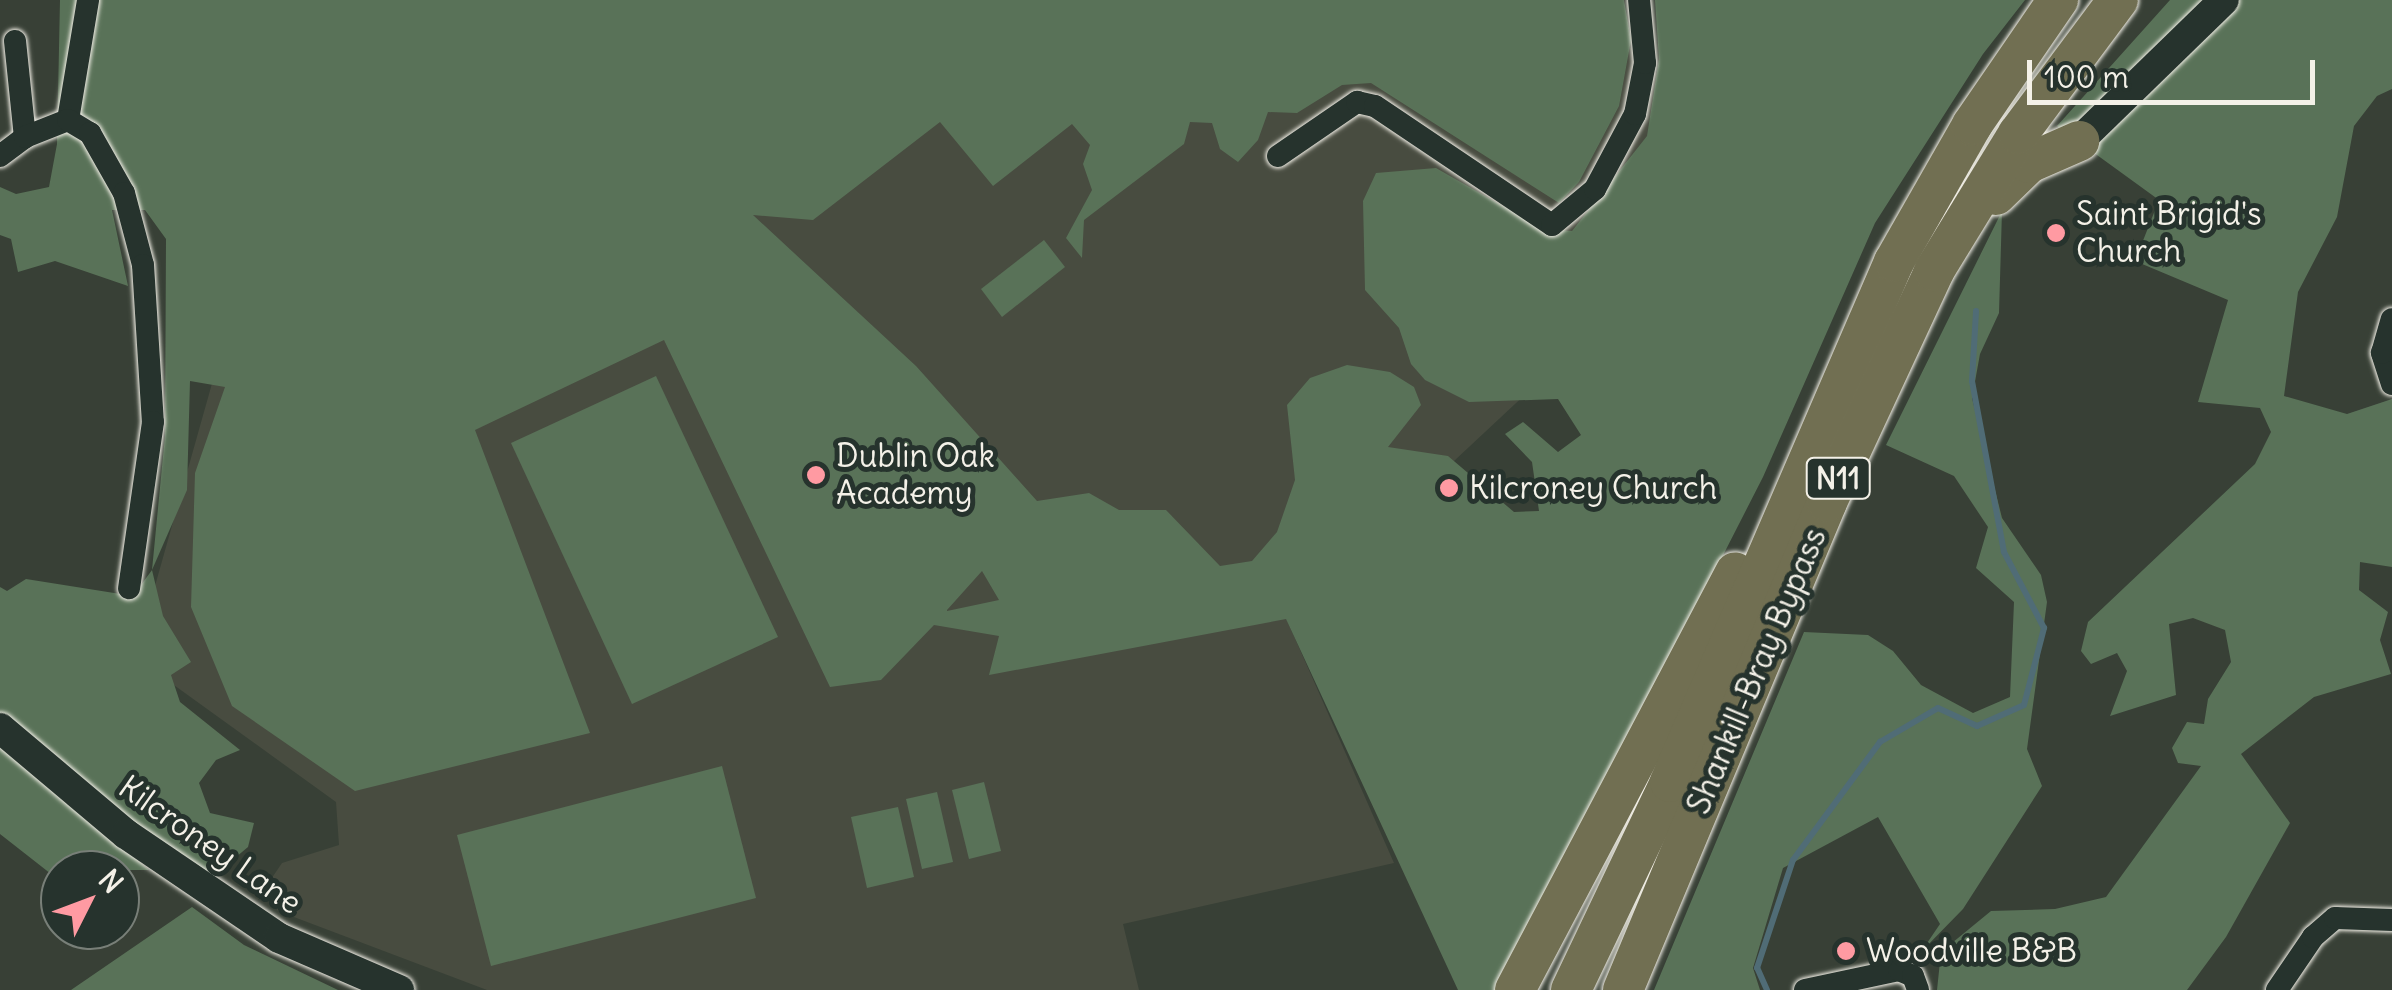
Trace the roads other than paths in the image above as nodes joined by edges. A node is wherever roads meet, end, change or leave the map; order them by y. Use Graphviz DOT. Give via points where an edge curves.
graph roads {
  1 [pos="88,0"];
  2 [pos="1639,0"];
  3 [pos="2118,0"];
  4 [pos="2135,0"];
  5 [pos="2224,0"];
  6 [pos="2055,2"];
  7 [pos="15,41"];
  8 [pos="68,120"];
  9 [pos="25,137"];
  10 [pos="2079,141"];
  11 [pos="0,156"];
  12 [pos="1278,156"];
  13 [pos="1894,262"];
  14 [pos="2392,319"];
  15 [pos="2392,384"];
  16 [pos="129,588"];
  17 [pos="0,728"];
  18 [pos="2392,920"];
  19 [pos="1630,973"];
  20 [pos="398,990"];
  21 [pos="1515,990"];
  22 [pos="1571,990"];
  23 [pos="1805,990"];
  24 [pos="1918,990"];
  25 [pos="2277,990"];
  1 -- 8 [label="street"];
  2 -- 12 [label="street" via="1646,63 1634,114 1595,190 1552,225 1375,106 1357,102"];
  3 -- 19 [label="highway, Shankill-Bray Bypass / N11" via="2018,134 1934,271 1827,502"];
  4 -- 10 [label="highway" via="2049,120 2058,139"];
  5 -- 10 [label="street"];
  6 -- 13 [label="highway, Shankill-Bray Bypass / N11" via="1972,124"];
  7 -- 9 [label="street"];
  8 -- 9 [label="street"];
  8 -- 16 [label="street" via="90,132 124,193 142,265 153,422"];
  9 -- 11 [label="street"];
  10 -- 19 [label="highway, N11" via="2011,176 1918,330 1673,905"];
  13 -- 21 [label="highway, N11"];
  13 -- 22 [label="highway, Shankill-Bray Bypass / N11" via="1670,782"];
  14 -- 15 [label="street" via="2382,354"];
  17 -- 20 [label="street, Kilcroney Lane" via="126,834 279,938"];
  18 -- 25 [label="street" via="2335,918 2313,937"];
  23 -- 24 [label="street" via="1899,970 1913,976"];
}
